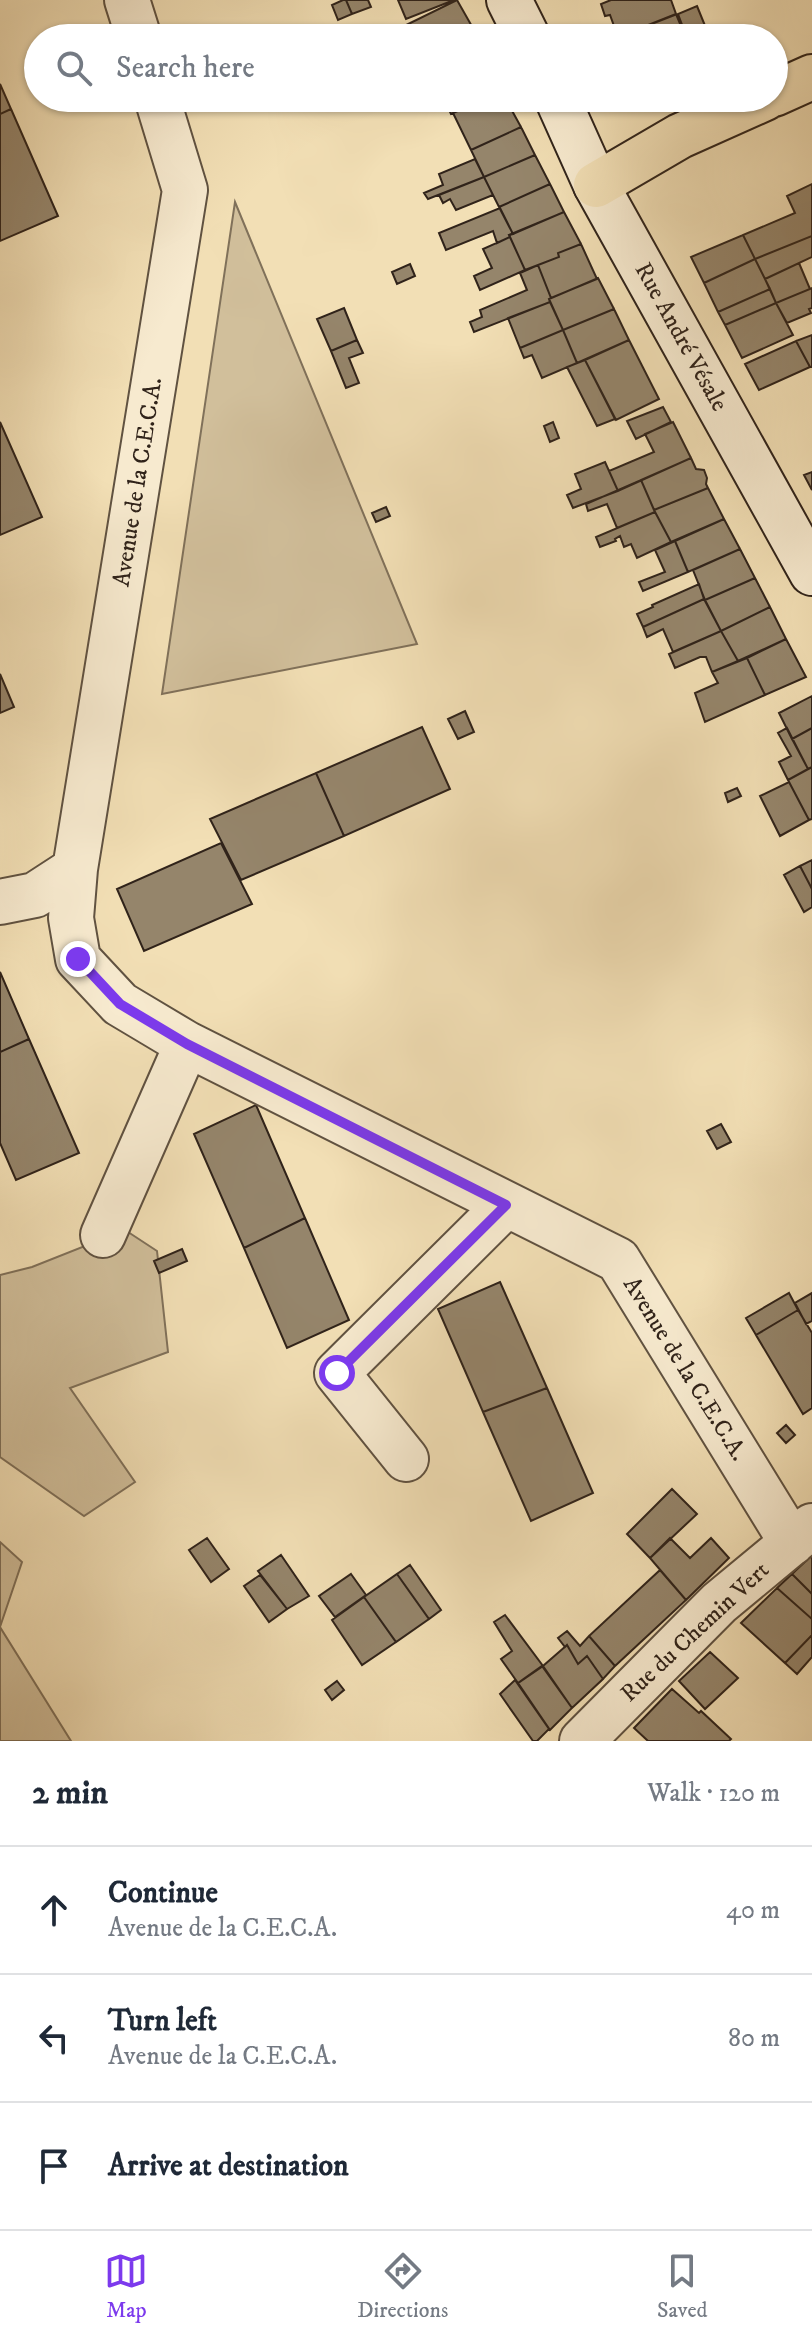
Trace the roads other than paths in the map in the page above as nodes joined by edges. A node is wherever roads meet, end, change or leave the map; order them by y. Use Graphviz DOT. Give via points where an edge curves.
graph roads {
  1 [pos="127,0"];
  2 [pos="509,0"];
  3 [pos="135,24"];
  4 [pos="521,24"];
  5 [pos="812,77"];
  6 [pos="788,88"];
  7 [pos="161,112"];
  8 [pos="563,112"];
  9 [pos="734,112"];
  10 [pos="596,185"];
  11 [pos="812,573"];
  12 [pos="75,869"];
  13 [pos="0,902"];
  14 [pos="187,1044"];
  15 [pos="506,1205"];
  16 [pos="103,1235"];
  17 [pos="406,1459"];
  18 [pos="802,1535"];
  19 [pos="582,1741"];
  1 -- 3 [label="street"];
  2 -- 4 [label="street"];
  5 -- 6 [label="highway"];
  7 -- 12 [label="street, Avenue de la C.E.C.A." via="185,190"];
  8 -- 10 [label="street, Rue André Vésale"];
  9 -- 10 [label="highway"];
  10 -- 11 [label="street, Rue André Vésale"];
  12 -- 13 [label="street" via="35,895"];
  12 -- 14 [label="street, Avenue de la C.E.C.A." via="71,918 78,959 120,1004"];
  14 -- 15 [label="street, Avenue de la C.E.C.A."];
  14 -- 16 [label="street"];
  15 -- 17 [label="street" via="337,1373"];
  15 -- 18 [label="street, Avenue de la C.E.C.A." via="618,1260"];
  18 -- 19 [label="street, Rue du Chemin Vert" via="719,1603"];
}
